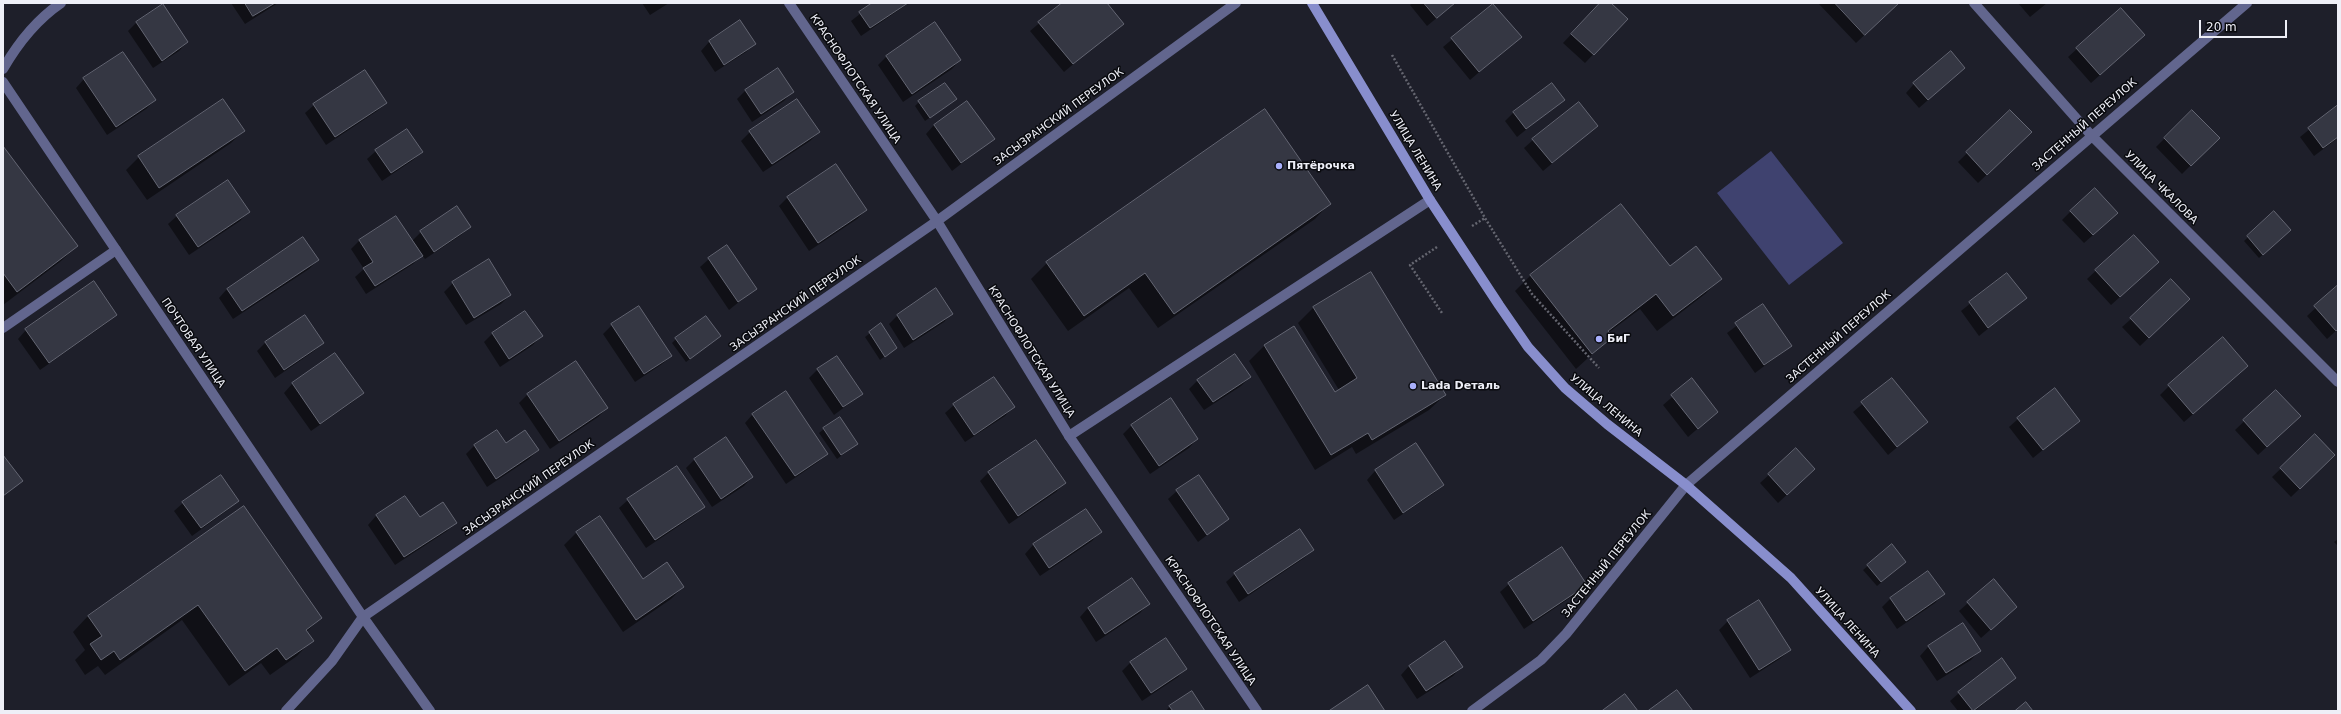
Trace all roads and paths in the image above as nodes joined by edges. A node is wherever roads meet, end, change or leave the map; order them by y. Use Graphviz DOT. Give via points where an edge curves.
graph roads {
  1 [pos="61,3"];
  2 [pos="789,3"];
  3 [pos="1236,3"];
  4 [pos="1312,3"];
  5 [pos="1974,3"];
  6 [pos="2247,3"];
  7 [pos="1392,55"];
  8 [pos="3,69"];
  9 [pos="3,82"];
  10 [pos="2091,135"];
  11 [pos="1430,200"];
  12 [pos="1485,218"];
  13 [pos="937,221"];
  14 [pos="1453,236"];
  15 [pos="116,250"];
  16 [pos="1442,313"];
  17 [pos="3,328"];
  18 [pos="1599,368"];
  19 [pos="2338,382"];
  20 [pos="1069,436"];
  21 [pos="1686,485"];
  22 [pos="363,617"];
  23 [pos="286,711"];
  24 [pos="430,711"];
  25 [pos="1257,711"];
  26 [pos="1472,711"];
  27 [pos="1911,711"];
  1 -- 8 [label="street" via="45,14 17,45"];
  2 -- 13 [label="street, КРАСНОФЛОТСКАЯ УЛИЦА"];
  3 -- 13 [label="street, ЗАСЫЗРАНСКИЙ ПЕРЕУЛОК"];
  4 -- 11 [label="main road, УЛИЦА ЛЕНИНА"];
  5 -- 10 [label="street, УЛИЦА ЧКАЛОВА"];
  6 -- 10 [label="street, ЗАСТЕННЫЙ ПЕРЕУЛОК"];
  7 -- 12 [label="path"];
  9 -- 15 [label="street, ПОЧТОВАЯ УЛИЦА"];
  10 -- 19 [label="street, УЛИЦА ЧКАЛОВА"];
  10 -- 21 [label="street, ЗАСТЕННЫЙ ПЕРЕУЛОК"];
  11 -- 14 [label="main road, УЛИЦА ЛЕНИНА"];
  11 -- 20 [label="street"];
  12 -- 14 [label="path"];
  12 -- 18 [label="path" via="1532,294"];
  13 -- 20 [label="street, КРАСНОФЛОТСКАЯ УЛИЦА"];
  13 -- 22 [label="street, ЗАСЫЗРАНСКИЙ ПЕРЕУЛОК"];
  14 -- 16 [label="path" via="1410,265"];
  14 -- 21 [label="main road, УЛИЦА ЛЕНИНА" via="1528,347 1565,388"];
  15 -- 17 [label="street"];
  15 -- 22 [label="street, ПОЧТОВАЯ УЛИЦА"];
  20 -- 25 [label="street, КРАСНОФЛОТСКАЯ УЛИЦА"];
  21 -- 26 [label="street, ЗАСТЕННЫЙ ПЕРЕУЛОК" via="1566,634 1541,660"];
  21 -- 27 [label="main road, УЛИЦА ЛЕНИНА" via="1791,578"];
  22 -- 23 [label="street" via="332,661"];
  22 -- 24 [label="street, ПОЧТОВАЯ УЛИЦА"];
}
